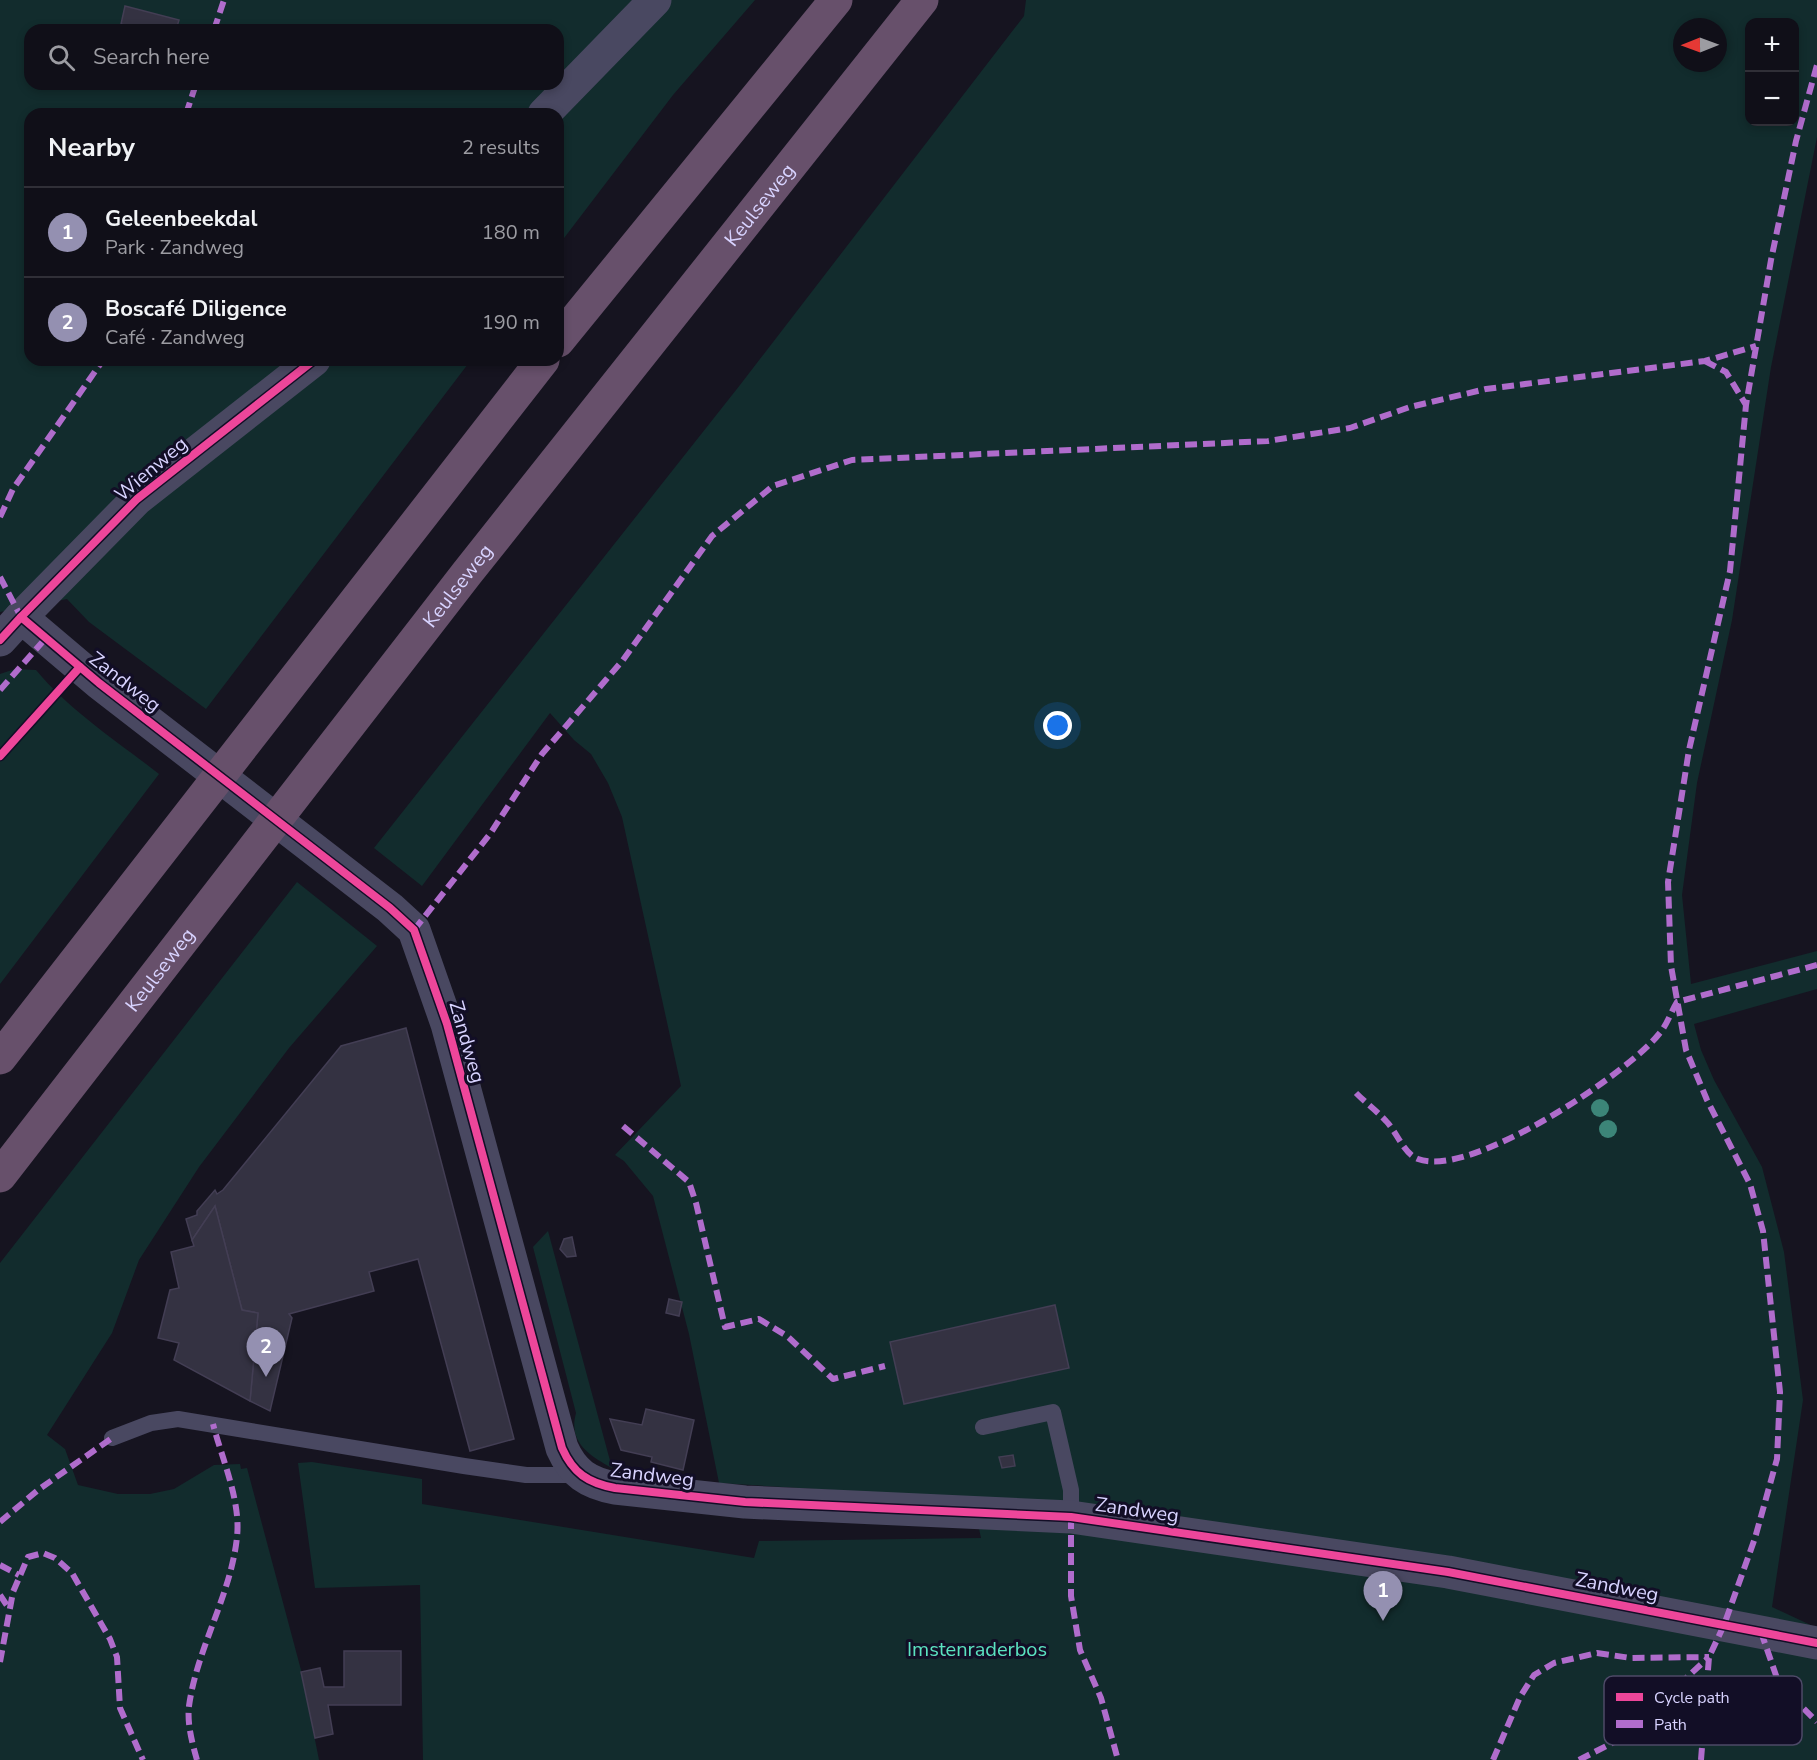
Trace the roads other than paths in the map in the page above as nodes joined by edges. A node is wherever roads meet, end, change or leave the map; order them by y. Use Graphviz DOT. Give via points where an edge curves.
graph roads {
  1 [pos="655,0"];
  2 [pos="922,0"];
  3 [pos="832,4"];
  4 [pos="550,108"];
  5 [pos="564,334"];
  6 [pos="306,366"];
  7 [pos="538,366"];
  8 [pos="10,628"];
  9 [pos="0,1058"];
  10 [pos="0,1176"];
  11 [pos="983,1427"];
  12 [pos="112,1438"];
  13 [pos="579,1475"];
  14 [pos="1071,1517"];
  15 [pos="1817,1643"];
  1 -- 4 [label="street"];
  2 -- 10 [label="highway, Keulseweg" via="467,573"];
  3 -- 5 [label="highway"];
  6 -- 8 [label="street, Wienweg" via="137,499"];
  7 -- 9 [label="highway"];
  8 -- 13 [label="street, Zandweg" via="99,683 414,930 443,1014 562,1448"];
  11 -- 14 [label="lane" via="1053,1412 1071,1490"];
  12 -- 13 [label="lane" via="152,1423 178,1419 526,1475"];
  13 -- 14 [label="street, Zandweg" via="615,1488 702,1498"];
  14 -- 15 [label="street, Zandweg" via="1448,1572"];
}
